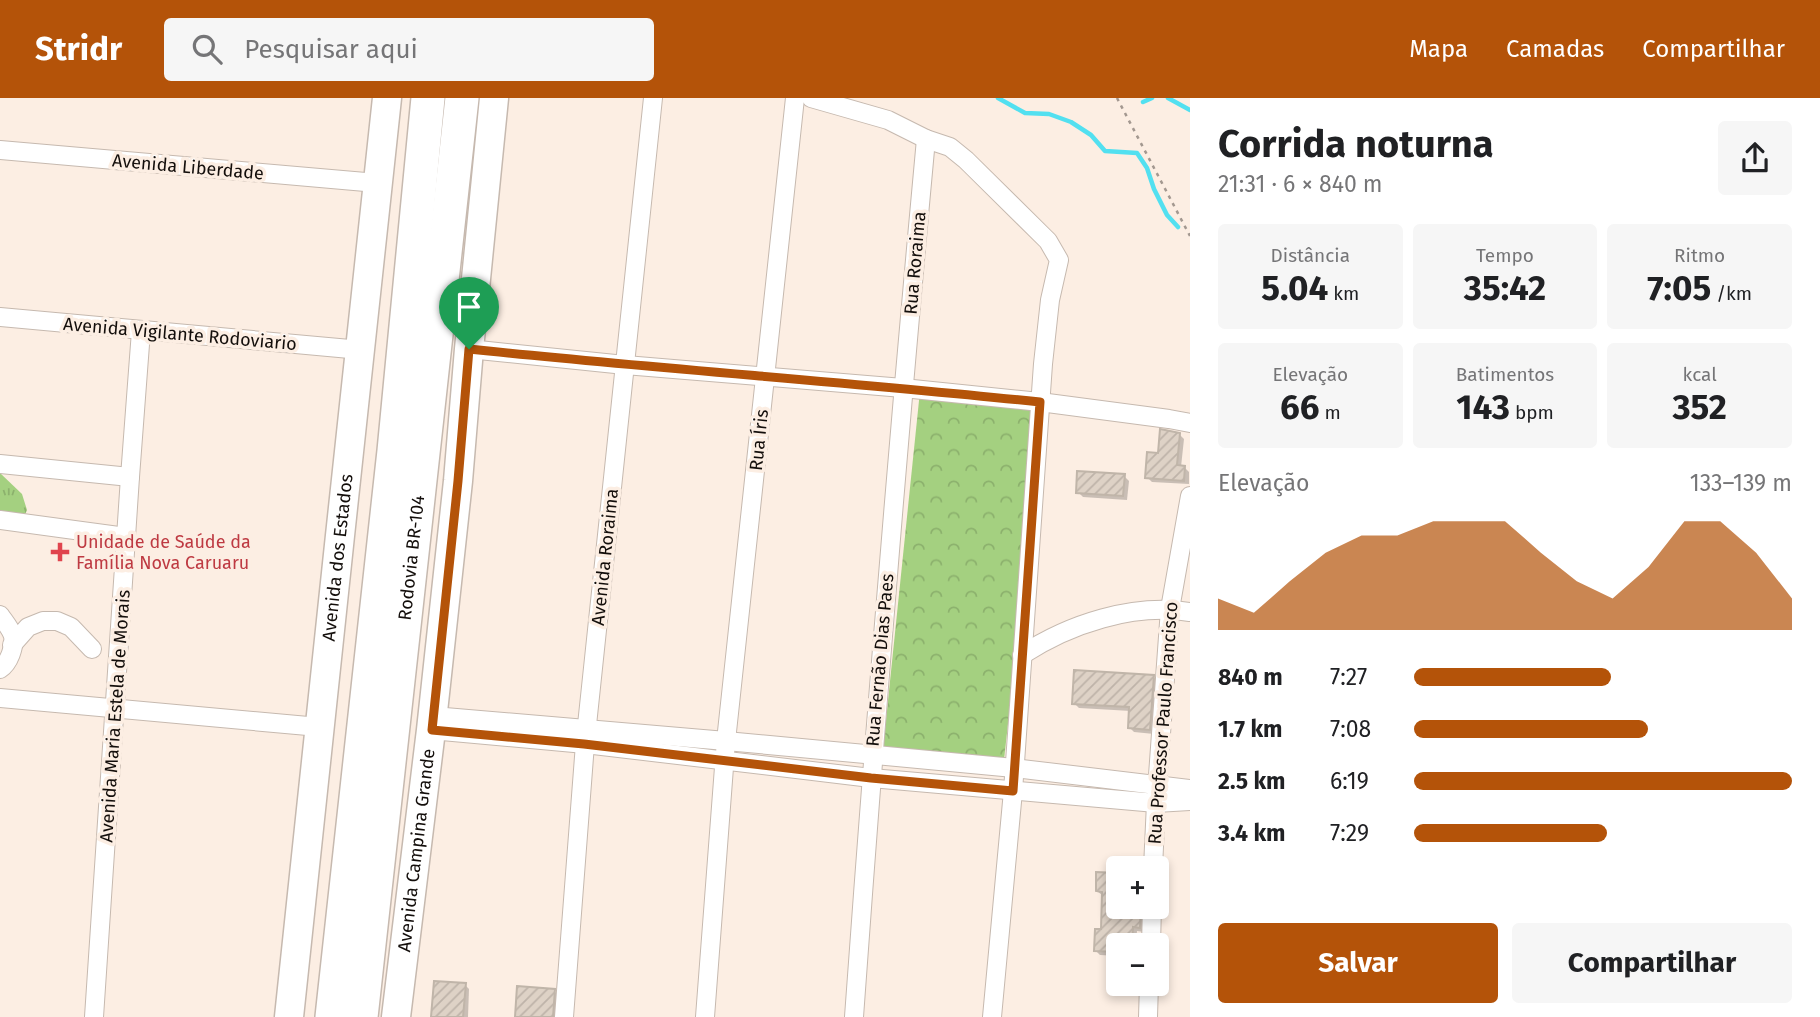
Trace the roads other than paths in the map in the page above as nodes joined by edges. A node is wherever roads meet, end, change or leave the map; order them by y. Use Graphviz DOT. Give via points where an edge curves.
graph roads {
  1 [pos="387,98"];
  2 [pos="428,98"];
  3 [pos="462,98"];
  4 [pos="494,98"];
  5 [pos="653,98"];
  6 [pos="795,98"];
  7 [pos="811,98"];
  8 [pos="926,139"];
  9 [pos="0,150"];
  10 [pos="377,183"];
  11 [pos="0,317"];
  12 [pos="141,331"];
  13 [pos="469,349"];
  14 [pos="360,350"];
  15 [pos="625,365"];
  16 [pos="766,376"];
  17 [pos="903,388"];
  18 [pos="1040,402"];
  19 [pos="1190,424"];
  20 [pos="0,464"];
  21 [pos="130,477"];
  22 [pos="1190,496"];
  23 [pos="0,520"];
  24 [pos="126,537"];
  25 [pos="1170,609"];
  26 [pos="1190,612"];
  27 [pos="0,615"];
  28 [pos="12,645"];
  29 [pos="92,649"];
  30 [pos="1022,655"];
  31 [pos="0,669"];
  32 [pos="0,698"];
  33 [pos="116,709"];
  34 [pos="432,723"];
  35 [pos="318,727"];
  36 [pos="586,736"];
  37 [pos="726,741"];
  38 [pos="873,756"];
  39 [pos="724,761"];
  40 [pos="1014,768"];
  41 [pos="871,778"];
  42 [pos="1190,789"];
  43 [pos="1013,791"];
  44 [pos="1156,794"];
  45 [pos="1190,801"];
  46 [pos="1153,856"];
  47 [pos="1149,996"];
  48 [pos="94,1017"];
  49 [pos="289,1017"];
  50 [pos="332,1017"];
  51 [pos="361,1017"];
  52 [pos="396,1017"];
  53 [pos="564,1017"];
  54 [pos="705,1017"];
  55 [pos="854,1017"];
  56 [pos="992,1017"];
  57 [pos="1148,1017"];
  1 -- 10 [label="main road, Avenida dos Estados"];
  2 -- 50 [label="highway, Rodovia BR-104"];
  3 -- 51 [label="highway, Rodovia BR-104"];
  4 -- 13 [label="main road, Avenida Campina Grande"];
  5 -- 15 [label="street, Avenida Roraima"];
  6 -- 16 [label="street, Rua Íris"];
  7 -- 8 [label="street" via="888,120"];
  8 -- 17 [label="street, Rua Roraima"];
  8 -- 18 [label="street" via="950,147 966,160 1048,241 1059,260 1050,300"];
  9 -- 10 [label="street, Avenida Liberdade"];
  10 -- 14 [label="main road, Avenida dos Estados"];
  11 -- 12 [label="street, Avenida Vigilante Rodoviario"];
  12 -- 14 [label="street, Avenida Vigilante Rodoviario"];
  12 -- 21 [label="street, Avenida Maria Estela de Morais"];
  13 -- 15 [label="street"];
  13 -- 34 [label="main road, Avenida Campina Grande"];
  14 -- 35 [label="main road, Avenida dos Estados"];
  15 -- 16 [label="street"];
  15 -- 36 [label="street, Avenida Roraima"];
  16 -- 17 [label="street"];
  16 -- 37 [label="street, Rua Íris"];
  17 -- 18 [label="street"];
  17 -- 38 [label="street, Rua Fernão Dias Paes"];
  18 -- 19 [label="street"];
  18 -- 30 [label="street"];
  20 -- 21 [label="street"];
  21 -- 24 [label="street, Avenida Maria Estela de Morais"];
  22 -- 25 [label="street, Rua Professor Paulo Francisco"];
  23 -- 24 [label="street"];
  24 -- 33 [label="street, Avenida Maria Estela de Morais"];
  25 -- 26 [label="street"];
  25 -- 30 [label="street" via="1075,626"];
  25 -- 44 [label="street, Rua Professor Paulo Francisco"];
  27 -- 28 [label="street" via="13,635"];
  28 -- 29 [label="street" via="28,627 57,621 71,627"];
  28 -- 31 [label="street"];
  30 -- 40 [label="street"];
  32 -- 33 [label="street"];
  33 -- 35 [label="street"];
  33 -- 48 [label="street, Avenida Maria Estela de Morais"];
  34 -- 36 [label="street"];
  34 -- 52 [label="main road, Avenida Campina Grande"];
  35 -- 49 [label="main road, Avenida dos Estados"];
  36 -- 37 [label="street"];
  36 -- 39 [label="street"];
  36 -- 53 [label="street, Avenida Roraima"];
  37 -- 38 [label="street"];
  37 -- 39 [label="street, Rua Íris"];
  38 -- 40 [label="street"];
  38 -- 41 [label="street, Rua Fernão Dias Paes"];
  39 -- 41 [label="street"];
  39 -- 54 [label="street, Rua Íris"];
  40 -- 43 [label="street"];
  40 -- 44 [label="street"];
  41 -- 43 [label="street"];
  41 -- 55 [label="street, Rua Fernão Dias Paes"];
  42 -- 44 [label="street"];
  43 -- 44 [label="street"];
  43 -- 56 [label="street"];
  44 -- 45 [label="street"];
  44 -- 46 [label="street, Rua Professor Paulo Francisco"];
  47 -- 57 [label="street"];
}
